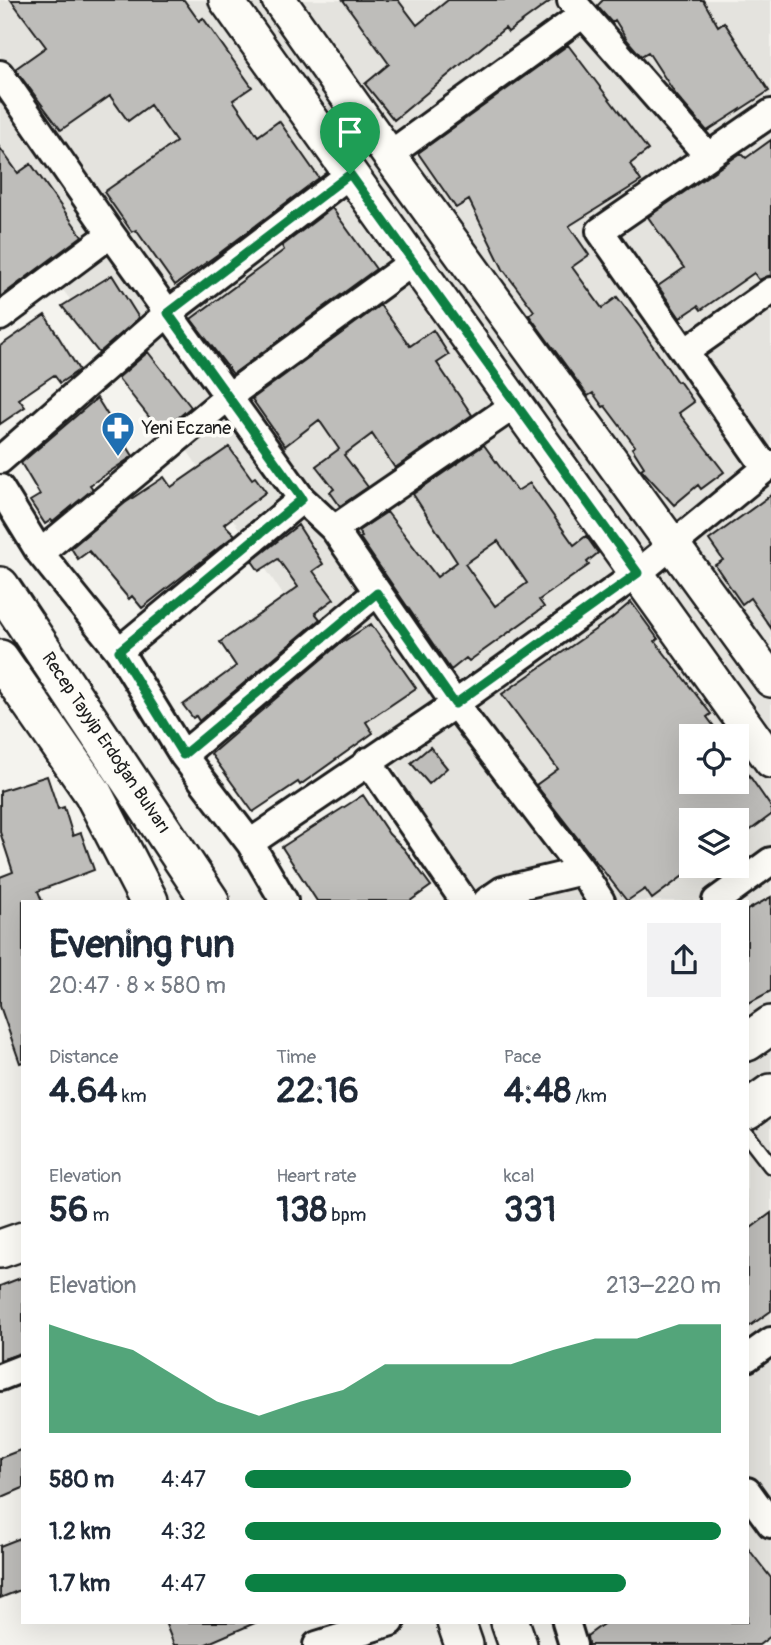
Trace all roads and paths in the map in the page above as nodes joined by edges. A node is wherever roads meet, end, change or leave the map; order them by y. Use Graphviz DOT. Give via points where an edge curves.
graph roads {
  1 [pos="226,0"];
  2 [pos="279,0"];
  3 [pos="577,7"];
  4 [pos="0,74"];
  5 [pos="771,113"];
  6 [pos="389,155"];
  7 [pos="708,156"];
  8 [pos="350,174"];
  9 [pos="111,234"];
  10 [pos="414,261"];
  11 [pos="771,291"];
  12 [pos="168,313"];
  13 [pos="0,317"];
  14 [pos="685,352"];
  15 [pos="229,396"];
  16 [pos="516,404"];
  17 [pos="0,460"];
  18 [pos="769,466"];
  19 [pos="0,488"];
  20 [pos="302,499"];
  21 [pos="334,529"];
  22 [pos="674,544"];
  23 [pos="40,553"];
  24 [pos="638,573"];
  25 [pos="0,586"];
  26 [pos="377,593"];
  27 [pos="119,651"];
  28 [pos="0,659"];
  29 [pos="771,680"];
  30 [pos="455,704"];
  31 [pos="183,755"];
  32 [pos="368,761"];
  33 [pos="771,761"];
  34 [pos="250,843"];
  35 [pos="771,861"];
  36 [pos="582,871"];
  37 [pos="148,900"];
  38 [pos="209,900"];
  39 [pos="283,900"];
  40 [pos="463,900"];
  41 [pos="488,900"];
  42 [pos="600,900"];
  43 [pos="717,900"];
  44 [pos="771,1025"];
  45 [pos="749,1041"];
  46 [pos="771,1093"];
  47 [pos="749,1109"];
  48 [pos="749,1138"];
  49 [pos="771,1166"];
  50 [pos="21,1242"];
  51 [pos="0,1249"];
  52 [pos="21,1369"];
  53 [pos="0,1377"];
  54 [pos="749,1494"];
  55 [pos="771,1524"];
  56 [pos="385,1624"];
  57 [pos="457,1624"];
  58 [pos="511,1624"];
  59 [pos="567,1624"];
  60 [pos="317,1645"];
  61 [pos="464,1645"];
  62 [pos="518,1645"];
  63 [pos="573,1645"];
  1 -- 8 [label="street"];
  2 -- 6 [label="street"];
  3 -- 6 [label="street"];
  3 -- 7 [label="street"];
  4 -- 9 [label="street"];
  5 -- 7 [label="street"];
  6 -- 22 [label="street"];
  7 -- 14 [label="street" via="600,231"];
  8 -- 10 [label="street"];
  8 -- 12 [label="street"];
  9 -- 12 [label="street"];
  9 -- 13 [label="street"];
  10 -- 15 [label="street"];
  10 -- 16 [label="street"];
  11 -- 14 [label="street"];
  12 -- 15 [label="street"];
  12 -- 17 [label="street"];
  14 -- 18 [label="street"];
  15 -- 20 [label="street"];
  15 -- 23 [label="street"];
  16 -- 21 [label="street"];
  16 -- 24 [label="street"];
  18 -- 22 [label="street"];
  19 -- 23 [label="street"];
  20 -- 21 [label="street"];
  20 -- 27 [label="street"];
  21 -- 26 [label="street"];
  22 -- 24 [label="street"];
  22 -- 29 [label="street"];
  23 -- 27 [label="street"];
  24 -- 30 [label="street"];
  24 -- 33 [label="street"];
  25 -- 38 [label="main road, Recep Tayyip Erdoğan Bulvarı"];
  26 -- 30 [label="street"];
  26 -- 31 [label="street"];
  27 -- 31 [label="street"];
  28 -- 37 [label="main road" via="93,793"];
  30 -- 32 [label="street"];
  30 -- 36 [label="street"];
  31 -- 34 [label="street"];
  32 -- 34 [label="street"];
  32 -- 40 [label="street"];
  34 -- 39 [label="street"];
  35 -- 43 [label="street"];
  36 -- 41 [label="street" via="503,890"];
  36 -- 42 [label="street"];
  44 -- 45 [label="main road"];
  46 -- 47 [label="main road"];
  48 -- 49 [label="lane"];
  50 -- 51 [label="main road"];
  52 -- 53 [label="street"];
  54 -- 55 [label="street"];
  56 -- 60 [label="street"];
  57 -- 61 [label="main road"];
  58 -- 62 [label="main road"];
  59 -- 63 [label="street"];
}
